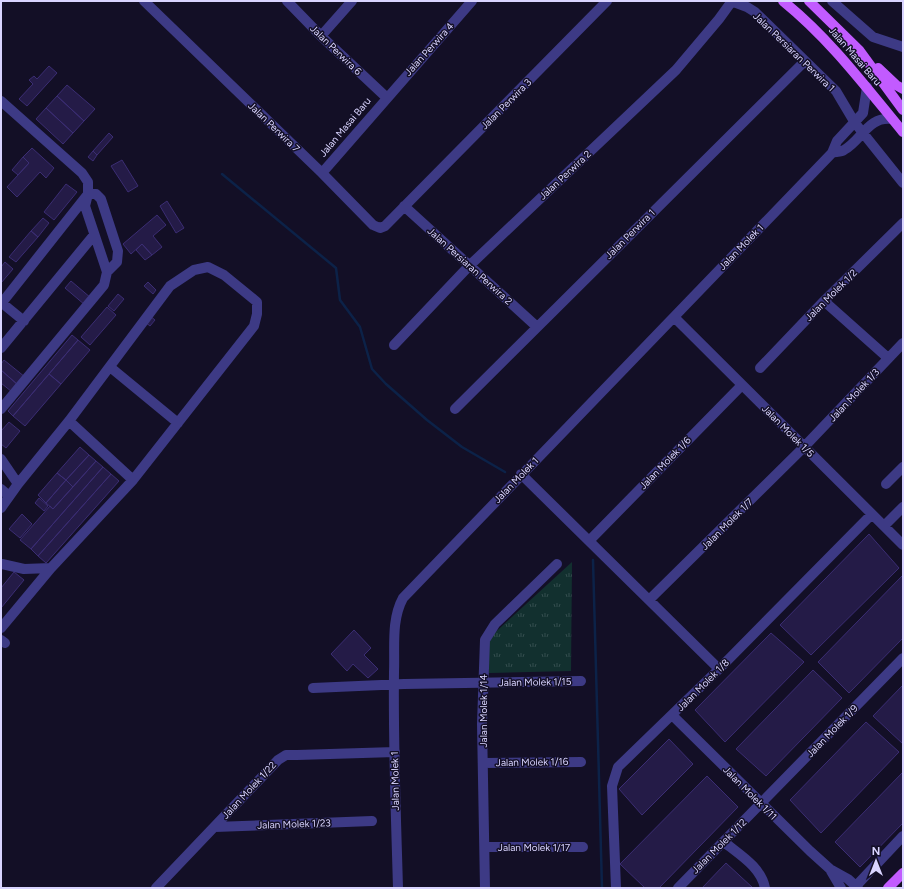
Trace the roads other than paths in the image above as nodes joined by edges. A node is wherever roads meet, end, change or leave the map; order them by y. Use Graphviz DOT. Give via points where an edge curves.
graph roads {
  1 [pos="144,1"];
  2 [pos="287,1"];
  3 [pos="352,1"];
  4 [pos="472,1"];
  5 [pos="607,1"];
  6 [pos="731,1"];
  7 [pos="783,1"];
  8 [pos="809,1"];
  9 [pos="832,1"];
  10 [pos="321,36"];
  11 [pos="903,47"];
  12 [pos="859,50"];
  13 [pos="805,61"];
  14 [pos="867,87"];
  15 [pos="903,89"];
  16 [pos="386,97"];
  17 [pos="1,101"];
  18 [pos="903,110"];
  19 [pos="903,115"];
  20 [pos="892,119"];
  21 [pos="855,124"];
  22 [pos="903,132"];
  23 [pos="862,133"];
  24 [pos="832,153"];
  25 [pos="322,172"];
  26 [pos="903,183"];
  27 [pos="88,194"];
  28 [pos="404,206"];
  29 [pos="903,223"];
  30 [pos="94,236"];
  31 [pos="469,266"];
  32 [pos="107,272"];
  33 [pos="824,301"];
  34 [pos="2,303"];
  35 [pos="674,317"];
  36 [pos="24,321"];
  37 [pos="536,326"];
  38 [pos="903,343"];
  39 [pos="394,345"];
  40 [pos="1,348"];
  41 [pos="888,358"];
  42 [pos="110,367"];
  43 [pos="760,368"];
  44 [pos="742,385"];
  45 [pos="455,408"];
  46 [pos="1,409"];
  47 [pos="70,421"];
  48 [pos="178,423"];
  49 [pos="804,447"];
  50 [pos="1,459"];
  51 [pos="903,467"];
  52 [pos="521,474"];
  53 [pos="133,480"];
  54 [pos="18,484"];
  55 [pos="886,484"];
  56 [pos="1,489"];
  57 [pos="9,496"];
  58 [pos="903,507"];
  59 [pos="1,508"];
  60 [pos="872,514"];
  61 [pos="884,526"];
  62 [pos="589,541"];
  63 [pos="903,545"];
  64 [pos="1,563"];
  65 [pos="556,564"];
  66 [pos="51,568"];
  67 [pos="649,600"];
  68 [pos="1,628"];
  69 [pos="903,658"];
  70 [pos="719,669"];
  71 [pos="581,681"];
  72 [pos="483,683"];
  73 [pos="394,685"];
  74 [pos="313,688"];
  75 [pos="672,715"];
  76 [pos="395,752"];
  77 [pos="581,762"];
  78 [pos="483,763"];
  79 [pos="761,804"];
  80 [pos="372,821"];
  81 [pos="215,827"];
  82 [pos="903,836"];
  83 [pos="724,842"];
  84 [pos="485,847"];
  85 [pos="583,847"];
  86 [pos="830,869"];
  87 [pos="903,872"];
  88 [pos="857,887"];
  89 [pos="156,888"];
  90 [pos="398,888"];
  91 [pos="485,888"];
  92 [pos="616,888"];
  93 [pos="678,888"];
  94 [pos="765,888"];
  95 [pos="841,888"];
  96 [pos="888,888"];
  1 -- 25 [label="street, Jalan Perwira 7"];
  2 -- 10 [label="street, Jalan Perwira 6"];
  3 -- 10 [label="street"];
  4 -- 16 [label="street, Jalan Perwira 4"];
  5 -- 28 [label="street, Jalan Perwira 3"];
  6 -- 13 [label="street, Jalan Persiaran Perwira 1" via="755,12"];
  6 -- 31 [label="street, Jalan Perwira 2" via="676,70"];
  7 -- 14 [label="main road, Jalan Masai Baru" via="807,20"];
  8 -- 12 [label="main road, Jalan Masai Baru"];
  9 -- 11 [label="street" via="874,37"];
  10 -- 16 [label="street, Jalan Perwira 6"];
  12 -- 15 [label="main road" via="896,86"];
  12 -- 18 [label="main road, Jalan Masai Baru"];
  13 -- 21 [label="street, Jalan Persiaran Perwira 1" via="836,92"];
  13 -- 37 [label="street, Jalan Perwira 1"];
  14 -- 20 [label="main road, Jalan Masai Baru"];
  14 -- 21 [label="street, Jalan Molek 1" via="863,113"];
  16 -- 25 [label="street, Jalan Masai Baru"];
  17 -- 27 [label="street" via="82,173 88,182"];
  19 -- 20 [label="main road"];
  20 -- 22 [label="main road, Jalan Masai Baru"];
  20 -- 23 [label="street, Jalan Molek 1" via="883,118"];
  21 -- 23 [label="street, Jalan Persiaran Perwira 1"];
  21 -- 24 [label="street, Jalan Molek 1" via="837,141"];
  23 -- 24 [label="street, Jalan Molek 1" via="844,150"];
  23 -- 26 [label="street, Jalan Persiaran Perwira 1"];
  24 -- 35 [label="street, Jalan Molek 1"];
  25 -- 28 [label="street, Jalan Perwira 7" via="373,225 380,228"];
  27 -- 30 [label="street" via="85,206"];
  27 -- 32 [label="street" via="96,194 101,198 118,252 117,262"];
  27 -- 34 [label="street"];
  28 -- 31 [label="street, Jalan Persiaran Perwira 2"];
  29 -- 33 [label="street, Jalan Molek 1/2"];
  30 -- 32 [label="street"];
  30 -- 36 [label="street"];
  31 -- 37 [label="street, Jalan Persiaran Perwira 2"];
  31 -- 39 [label="street, Jalan Perwira 2"];
  32 -- 46 [label="street" via="104,285"];
  33 -- 41 [label="street"];
  33 -- 43 [label="street, Jalan Molek 1/2"];
  34 -- 36 [label="street"];
  35 -- 44 [label="street, Jalan Molek 1/5"];
  35 -- 52 [label="street, Jalan Molek 1"];
  36 -- 40 [label="street"];
  37 -- 45 [label="street, Jalan Perwira 1"];
  38 -- 41 [label="street, Jalan Molek 1/3"];
  41 -- 49 [label="street, Jalan Molek 1/3"];
  42 -- 47 [label="street"];
  42 -- 48 [label="street"];
  42 -- 48 [label="street" via="170,286 194,270 208,268 224,275 257,302 254,326"];
  44 -- 49 [label="street, Jalan Molek 1/5"];
  44 -- 62 [label="street, Jalan Molek 1/6"];
  47 -- 53 [label="street"];
  47 -- 54 [label="street"];
  48 -- 53 [label="street"];
  49 -- 60 [label="street, Jalan Molek 1/5"];
  49 -- 67 [label="street, Jalan Molek 1/7"];
  50 -- 54 [label="street"];
  51 -- 55 [label="street"];
  52 -- 62 [label="street"];
  52 -- 73 [label="street, Jalan Molek 1" via="403,598 395,620"];
  53 -- 66 [label="street"];
  54 -- 57 [label="street"];
  56 -- 57 [label="street"];
  57 -- 59 [label="street"];
  58 -- 61 [label="street"];
  60 -- 61 [label="street, Jalan Molek 1/5"];
  60 -- 70 [label="street, Jalan Molek 1/8"];
  61 -- 63 [label="street, Jalan Molek 1/5"];
  62 -- 67 [label="street"];
  64 -- 66 [label="street" via="24,569"];
  65 -- 72 [label="street, Jalan Molek 1/14" via="494,624 488,633 485,640"];
  66 -- 68 [label="street"];
  67 -- 70 [label="street"];
  69 -- 79 [label="street, Jalan Molek 1/9"];
  70 -- 75 [label="street, Jalan Molek 1/8"];
  71 -- 72 [label="street, Jalan Molek 1/15"];
  72 -- 73 [label="street, Jalan Molek 1/15"];
  72 -- 78 [label="street, Jalan Molek 1/14"];
  73 -- 74 [label="street, Jalan Molek 1/15"];
  73 -- 76 [label="street, Jalan Molek 1"];
  75 -- 79 [label="street, Jalan Molek 1/11"];
  75 -- 92 [label="street, Jalan Molek 1/8" via="623,761 614,775 612,786"];
  76 -- 81 [label="street, Jalan Molek 1/22" via="286,756 278,760"];
  76 -- 90 [label="street, Jalan Molek 1"];
  77 -- 78 [label="street, Jalan Molek 1/16"];
  78 -- 84 [label="street, Jalan Molek 1/14"];
  79 -- 83 [label="street, Jalan Molek 1/12"];
  79 -- 86 [label="street, Jalan Molek 1/11"];
  80 -- 81 [label="street, Jalan Molek 1/23"];
  81 -- 89 [label="street, Jalan Molek 1/22"];
  82 -- 88 [label="street"];
  83 -- 93 [label="street, Jalan Molek 1/12"];
  83 -- 94 [label="street" via="756,869 763,878"];
  84 -- 85 [label="street, Jalan Molek 1/17"];
  84 -- 91 [label="street, Jalan Molek 1/14"];
  86 -- 88 [label="street, Jalan Molek 1/11"];
  86 -- 95 [label="street, Jalan Molek 1/11"];
  87 -- 96 [label="main road"];
}
